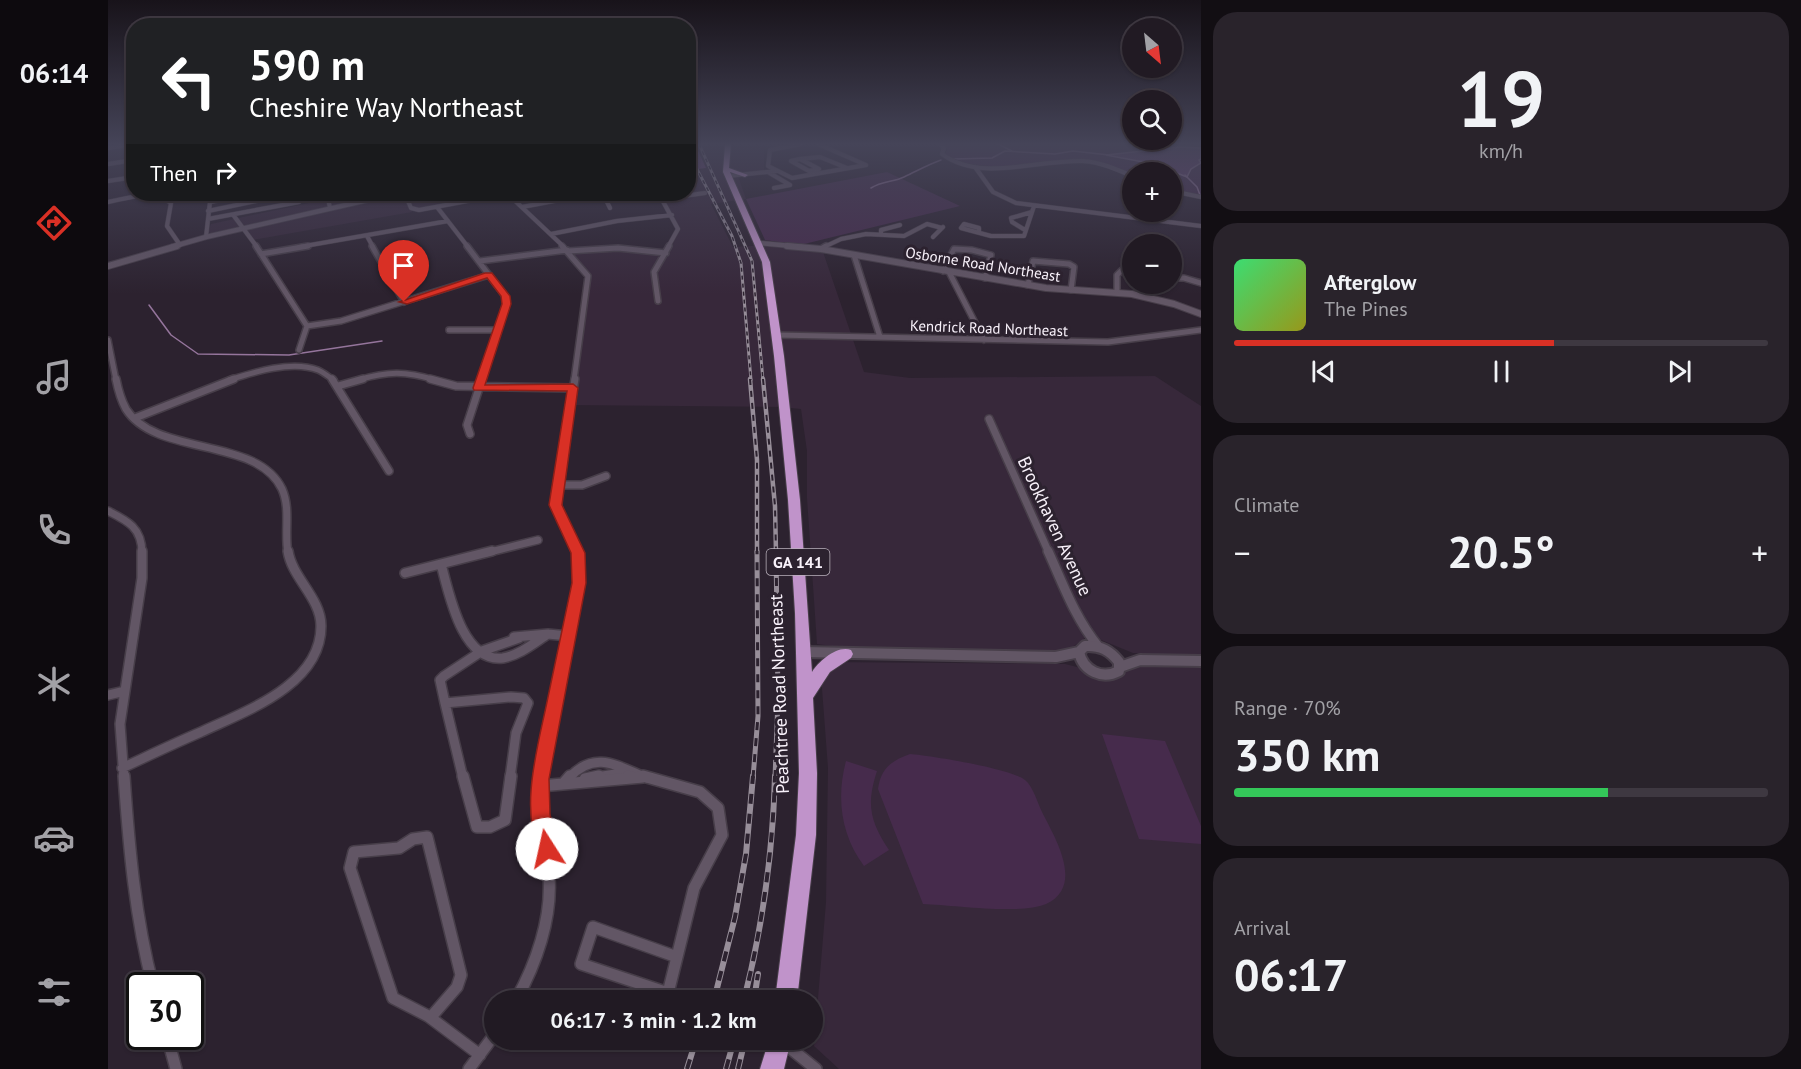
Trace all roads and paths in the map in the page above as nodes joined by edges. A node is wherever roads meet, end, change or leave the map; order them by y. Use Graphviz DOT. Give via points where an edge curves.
graph roads {
  1 [pos="737,194"];
  2 [pos="997,194"];
  3 [pos="1183,194"];
  4 [pos="1201,197"];
  5 [pos="126,199"];
  6 [pos="169,201"];
  7 [pos="215,201"];
  8 [pos="256,201"];
  9 [pos="300,201"];
  10 [pos="328,201"];
  11 [pos="362,201"];
  12 [pos="408,201"];
  13 [pos="470,201"];
  14 [pos="515,201"];
  15 [pos="554,201"];
  16 [pos="606,201"];
  17 [pos="664,201"];
  18 [pos="108,202"];
  19 [pos="437,207"];
  20 [pos="522,207"];
  21 [pos="330,208"];
  22 [pos="610,208"];
  23 [pos="1033,209"];
  24 [pos="208,211"];
  25 [pos="672,215"];
  26 [pos="234,216"];
  27 [pos="208,219"];
  28 [pos="448,221"];
  29 [pos="900,225"];
  30 [pos="1201,226"];
  31 [pos="245,228"];
  32 [pos="1025,228"];
  33 [pos="979,232"];
  34 [pos="882,233"];
  35 [pos="551,234"];
  36 [pos="367,236"];
  37 [pos="206,237"];
  38 [pos="933,237"];
  39 [pos="759,243"];
  40 [pos="180,245"];
  41 [pos="821,249"];
  42 [pos="567,251"];
  43 [pos="666,253"];
  44 [pos="261,254"];
  45 [pos="854,255"];
  46 [pos="480,261"];
  47 [pos="108,266"];
  48 [pos="1122,270"];
  49 [pos="946,271"];
  50 [pos="489,275"];
  51 [pos="985,278"];
  52 [pos="1182,278"];
  53 [pos="1201,283"];
  54 [pos="1028,285"];
  55 [pos="1072,287"];
  56 [pos="1117,292"];
  57 [pos="658,301"];
  58 [pos="404,302"];
  59 [pos="1201,314"];
  60 [pos="308,326"];
  61 [pos="449,330"];
  62 [pos="497,330"];
  63 [pos="1201,330"];
  64 [pos="776,335"];
  65 [pos="880,337"];
  66 [pos="984,340"];
  67 [pos="109,345"];
  68 [pos="299,350"];
  69 [pos="338,386"];
  70 [pos="478,388"];
  71 [pos="573,388"];
  72 [pos="135,418"];
  73 [pos="989,419"];
  74 [pos="470,434"];
  75 [pos="389,471"];
  76 [pos="607,477"];
  77 [pos="557,485"];
  78 [pos="108,511"];
  79 [pos="538,540"];
  80 [pos="441,564"];
  81 [pos="405,573"];
  82 [pos="548,634"];
  83 [pos="568,636"];
  84 [pos="1084,644"];
  85 [pos="482,652"];
  86 [pos="803,652"];
  87 [pos="845,654"];
  88 [pos="1115,656"];
  89 [pos="1000,657"];
  90 [pos="1136,661"];
  91 [pos="1201,661"];
  92 [pos="1085,666"];
  93 [pos="1120,667"];
  94 [pos="125,691"];
  95 [pos="108,695"];
  96 [pos="805,697"];
  97 [pos="444,703"];
  98 [pos="122,768"];
  99 [pos="639,777"];
  100 [pos="568,783"];
  101 [pos="540,786"];
  102 [pos="678,957"];
  103 [pos="149,972"];
  104 [pos="522,990"];
  105 [pos="787,990"];
  106 [pos="430,1017"];
  107 [pos="484,1049"];
  108 [pos="171,1050"];
  109 [pos="778,1050"];
  110 [pos="792,1050"];
  111 [pos="480,1055"];
  112 [pos="774,1068"];
  113 [pos="176,1069"];
  114 [pos="469,1069"];
  115 [pos="816,1069"];
  1 -- 39 [label="highway, Peachtree Road Northeast / GA 141"];
  2 -- 23 [label="street"];
  3 -- 4 [label="street"];
  5 -- 18 [label="street"];
  6 -- 40 [label="street" via="167,226"];
  7 -- 24 [label="street" via="210,202"];
  8 -- 24 [label="street"];
  9 -- 26 [label="street"];
  10 -- 21 [label="street"];
  11 -- 21 [label="street"];
  12 -- 19 [label="street" via="412,209"];
  13 -- 19 [label="street"];
  14 -- 20 [label="street"];
  15 -- 20 [label="street"];
  16 -- 22 [label="street"];
  17 -- 25 [label="street"];
  19 -- 28 [label="street"];
  20 -- 35 [label="street"];
  21 -- 31 [label="street"];
  23 -- 30 [label="street"];
  23 -- 32 [label="street"];
  23 -- 32 [label="street" via="1011,218"];
  24 -- 27 [label="street"];
  25 -- 35 [label="street"];
  25 -- 43 [label="street" via="678,229"];
  26 -- 27 [label="street"];
  26 -- 31 [label="street"];
  27 -- 37 [label="street"];
  28 -- 36 [label="street"];
  28 -- 46 [label="street"];
  29 -- 34 [label="street"];
  31 -- 37 [label="street"];
  31 -- 44 [label="street"];
  32 -- 33 [label="street" via="1026,234 1019,238"];
  34 -- 38 [label="street" via="905,236 920,226 943,227"];
  34 -- 41 [label="street" via="828,243"];
  35 -- 42 [label="street"];
  36 -- 44 [label="street"];
  36 -- 58 [label="street"];
  37 -- 40 [label="street"];
  39 -- 41 [label="street, Osborne Road Northeast"];
  39 -- 64 [label="highway, Peachtree Road Northeast / GA 141" via="766,262"];
  40 -- 47 [label="street"];
  41 -- 45 [label="street, Osborne Road Northeast"];
  42 -- 43 [label="street" via="618,248"];
  42 -- 46 [label="street"];
  42 -- 71 [label="street" via="588,276"];
  43 -- 57 [label="street" via="654,272"];
  44 -- 60 [label="street"];
  45 -- 49 [label="street, Osborne Road Northeast"];
  45 -- 65 [label="street"];
  46 -- 50 [label="street"];
  48 -- 56 [label="street" via="1117,275"];
  49 -- 51 [label="street, Osborne Road Northeast"];
  49 -- 51 [label="street" via="954,249 972,250 991,255"];
  49 -- 66 [label="street"];
  50 -- 58 [label="street"];
  50 -- 62 [label="street" via="505,296"];
  51 -- 54 [label="street, Osborne Road Northeast"];
  52 -- 53 [label="street"];
  54 -- 55 [label="street, Osborne Road Northeast"];
  54 -- 55 [label="street" via="1033,261 1074,267"];
  55 -- 56 [label="street, Osborne Road Northeast"];
  56 -- 59 [label="street, Osborne Road Northeast" via="1158,299"];
  58 -- 60 [label="street" via="326,325"];
  60 -- 68 [label="street"];
  61 -- 62 [label="street"];
  62 -- 70 [label="street"];
  63 -- 66 [label="street, Kendrick Road Northeast" via="1108,342"];
  64 -- 65 [label="street, Kendrick Road Northeast"];
  64 -- 86 [label="highway, Peachtree Road Northeast / GA 141" via="792,469"];
  65 -- 66 [label="street, Kendrick Road Northeast"];
  67 -- 72 [label="street" via="123,402"];
  69 -- 70 [label="street" via="397,372"];
  69 -- 72 [label="street" via="321,370 294,366 195,390"];
  69 -- 75 [label="street"];
  70 -- 71 [label="street"];
  70 -- 74 [label="street" via="467,425"];
  71 -- 77 [label="street"];
  72 -- 98 [label="street" via="158,432 270,473 286,497 289,559 318,614 321,640 314,657 297,677 273,695 243,713"];
  73 -- 84 [label="street, Brookhaven Avenue"];
  76 -- 77 [label="street" via="597,484 589,481"];
  77 -- 83 [label="street" via="556,505 580,564"];
  78 -- 94 [label="street" via="132,523 142,546 142,578"];
  79 -- 80 [label="street"];
  80 -- 81 [label="street"];
  80 -- 85 [label="street" via="456,621"];
  82 -- 83 [label="street"];
  82 -- 85 [label="street" via="519,638"];
  82 -- 85 [label="street" via="513,655 491,659"];
  83 -- 101 [label="street"];
  84 -- 88 [label="street" via="1098,646"];
  84 -- 89 [label="street" via="1067,657"];
  84 -- 92 [label="street" via="1081,662"];
  85 -- 97 [label="street" via="440,680"];
  86 -- 87 [label="street"];
  86 -- 96 [label="highway, Peachtree Road Northeast / GA 141"];
  87 -- 89 [label="street"];
  87 -- 96 [label="highway" via="824,667"];
  88 -- 90 [label="street"];
  88 -- 93 [label="street"];
  89 -- 92 [label="street"];
  90 -- 91 [label="street"];
  90 -- 93 [label="street"];
  92 -- 93 [label="street" via="1097,674 1110,675"];
  94 -- 95 [label="street"];
  94 -- 98 [label="street" via="120,724"];
  96 -- 105 [label="highway, Peachtree Road Northeast / GA 141" via="806,835"];
  97 -- 97 [label="street" via="477,827 490,827 505,820 516,733 528,703 524,698 511,697"];
  98 -- 103 [label="street" via="136,906"];
  99 -- 100 [label="street"];
  99 -- 100 [label="street" via="616,763 595,762 575,771"];
  99 -- 102 [label="street" via="700,792 718,807 722,835 694,888"];
  100 -- 101 [label="street"];
  101 -- 104 [label="street" via="549,880 547,913 540,945"];
  102 -- 102 [label="street" via="593,927 581,964 668,993"];
  106 -- 106 [label="street" via="457,987 461,975 427,837 413,839 399,848 354,852 350,868 393,998"];
  106 -- 111 [label="street"];
  107 -- 111 [label="street"];
  108 -- 113 [label="street"];
  109 -- 112 [label="highway"];
  110 -- 115 [label="street"];
  111 -- 114 [label="street"];
}
